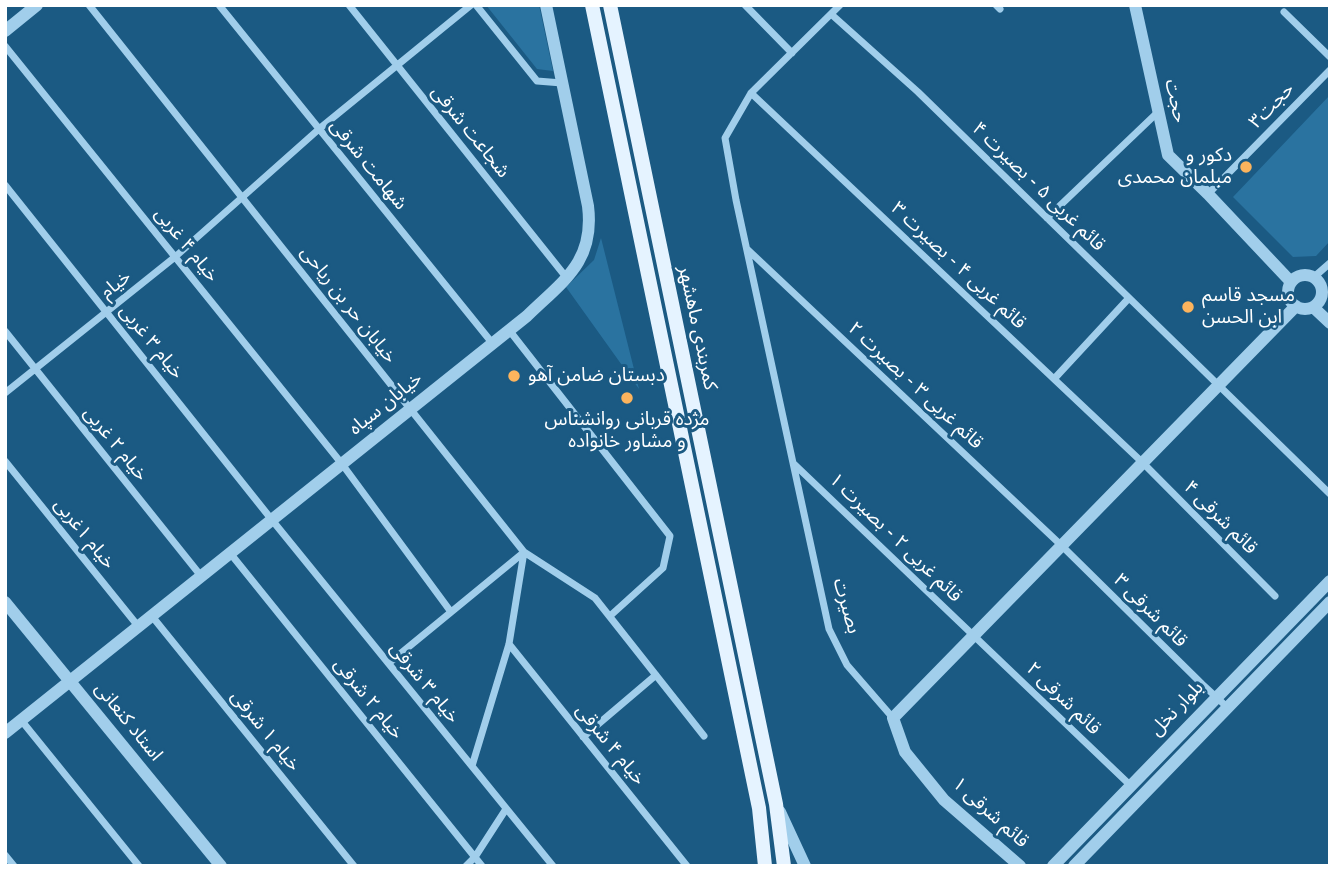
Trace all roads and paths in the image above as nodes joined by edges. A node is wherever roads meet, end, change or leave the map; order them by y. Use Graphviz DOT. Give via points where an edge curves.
graph roads {
  1 [pos="37,5"];
  2 [pos="89,5"];
  3 [pos="219,5"];
  4 [pos="349,5"];
  5 [pos="473,5"];
  6 [pos="546,5"];
  7 [pos="592,5"];
  8 [pos="610,5"];
  9 [pos="745,5"];
  10 [pos="840,5"];
  11 [pos="1135,5"];
  12 [pos="1284,12"];
  13 [pos="831,14"];
  14 [pos="5,31"];
  15 [pos="5,46"];
  16 [pos="792,53"];
  17 [pos="1330,57"];
  18 [pos="397,66"];
  19 [pos="1330,70"];
  20 [pos="562,83"];
  21 [pos="751,93"];
  22 [pos="1158,112"];
  23 [pos="319,129"];
  24 [pos="5,185"];
  25 [pos="1208,194"];
  26 [pos="242,197"];
  27 [pos="1047,218"];
  28 [pos="747,249"];
  29 [pos="175,257"];
  30 [pos="1330,263"];
  31 [pos="566,277"];
  32 [pos="1314,277"];
  33 [pos="1291,282"];
  34 [pos="1129,298"];
  35 [pos="1296,306"];
  36 [pos="1313,307"];
  37 [pos="106,312"];
  38 [pos="1330,323"];
  39 [pos="509,330"];
  40 [pos="5,331"];
  41 [pos="493,344"];
  42 [pos="35,369"];
  43 [pos="1054,379"];
  44 [pos="1219,386"];
  45 [pos="5,393"];
  46 [pos="410,409"];
  47 [pos="5,461"];
  48 [pos="1143,463"];
  49 [pos="342,464"];
  50 [pos="794,464"];
  51 [pos="1330,494"];
  52 [pos="272,520"];
  53 [pos="1062,546"];
  54 [pos="524,552"];
  55 [pos="230,553"];
  56 [pos="201,576"];
  57 [pos="1330,581"];
  58 [pos="1275,596"];
  59 [pos="5,602"];
  60 [pos="1330,602"];
  61 [pos="451,612"];
  62 [pos="151,615"];
  63 [pos="610,616"];
  64 [pos="138,626"];
  65 [pos="975,635"];
  66 [pos="509,644"];
  67 [pos="388,663"];
  68 [pos="656,675"];
  69 [pos="69,681"];
  70 [pos="1217,696"];
  71 [pos="1227,707"];
  72 [pos="893,718"];
  73 [pos="21,720"];
  74 [pos="5,733"];
  75 [pos="704,736"];
  76 [pos="583,737"];
  77 [pos="472,766"];
  78 [pos="1130,785"];
  79 [pos="776,804"];
  80 [pos="506,809"];
  81 [pos="5,855"];
  82 [pos="475,857"];
  83 [pos="14,866"];
  84 [pos="139,866"];
  85 [pos="221,866"];
  86 [pos="354,866"];
  87 [pos="466,866"];
  88 [pos="482,866"];
  89 [pos="553,866"];
  90 [pos="687,866"];
  91 [pos="765,866"];
  92 [pos="784,866"];
  93 [pos="805,866"];
  94 [pos="1020,866"];
  95 [pos="1053,866"];
  96 [pos="1074,866"];
  1 -- 14 [label="street"];
  2 -- 26 [label="street, خیابان حر بن ریاحی"];
  3 -- 23 [label="street, شهامت شرقی"];
  4 -- 18 [label="street, شجاعت شرقی"];
  5 -- 18 [label="street, خیام"];
  5 -- 20 [label="street" via="537,81"];
  6 -- 20 [label="street, خیابان سپاه"];
  7 -- 91 [label="main road, کمربندی ماهشهر" via="758,808"];
  8 -- 79 [label="main road, کمربندی ماهشهر"];
  9 -- 16 [label="street"];
  10 -- 13 [label="street, بصیرت"];
  11 -- 22 [label="street, حجت"];
  12 -- 17 [label="street"];
  13 -- 16 [label="street, بصیرت"];
  13 -- 27 [label="street, قائم غربی ۵ - بصیرت ۴"];
  15 -- 29 [label="street, خیام ۴ غربی"];
  16 -- 21 [label="street, بصیرت"];
  18 -- 23 [label="street, خیام"];
  18 -- 31 [label="street, شجاعت شرقی"];
  19 -- 25 [label="street, حجت۳"];
  20 -- 31 [label="street, خیابان سپاه" via="590,222 584,252"];
  21 -- 28 [label="street, بصیرت" via="725,138"];
  21 -- 43 [label="street, قائم غربی ۴ - بصیرت ۳"];
  22 -- 25 [label="street, حجت" via="1168,155"];
  22 -- 27 [label="street"];
  23 -- 26 [label="street, خیام"];
  23 -- 41 [label="street, شهامت شرقی"];
  24 -- 37 [label="street, خیام ۳ غربی"];
  25 -- 33 [label="street, حجت"];
  26 -- 29 [label="street, خیام"];
  26 -- 46 [label="street, خیابان حر بن ریاحی"];
  27 -- 34 [label="street, قائم غربی ۵ - بصیرت ۴"];
  28 -- 50 [label="street, بصیرت"];
  28 -- 53 [label="street, قائم غربی ۳ - بصیرت ۲"];
  29 -- 37 [label="street, خیام"];
  29 -- 49 [label="street, خیام ۴ غربی"];
  30 -- 32 [label="street"];
  31 -- 39 [label="street, خیابان سپاه"];
  32 -- 33 [label="street" via="1299,275"];
  32 -- 36 [label="street" via="1322,290"];
  33 -- 35 [label="street" via="1289,298"];
  34 -- 43 [label="street"];
  34 -- 44 [label="street, قائم غربی ۵ - بصیرت ۴"];
  35 -- 36 [label="street"];
  35 -- 44 [label="street"];
  36 -- 38 [label="street"];
  37 -- 42 [label="street, خیام"];
  37 -- 52 [label="street, خیام ۳ غربی"];
  39 -- 41 [label="street, خیابان سپاه"];
  39 -- 63 [label="street" via="670,536 663,568"];
  40 -- 42 [label="street, خیام ۲ غربی"];
  41 -- 46 [label="street, خیابان سپاه"];
  42 -- 45 [label="street, خیام"];
  42 -- 56 [label="street, خیام ۲ غربی"];
  43 -- 48 [label="street, قائم غربی ۴ - بصیرت ۳"];
  44 -- 48 [label="street"];
  44 -- 51 [label="street, قائم غربی ۵ - بصیرت ۴"];
  46 -- 49 [label="street, خیابان سپاه"];
  46 -- 54 [label="street, خیابان حر بن ریاحی"];
  47 -- 64 [label="street, خیام ۱غربی"];
  48 -- 53 [label="street"];
  48 -- 58 [label="street, قائم شرقی ۴"];
  49 -- 52 [label="street, خیابان سپاه"];
  49 -- 61 [label="street"];
  50 -- 65 [label="street, قائم غربی ۲ - بصیرت ۱"];
  50 -- 72 [label="street, بصیرت" via="829,629 847,665"];
  52 -- 55 [label="street, خیابان سپاه"];
  52 -- 67 [label="street, خیام ۳ شرقی"];
  53 -- 65 [label="street"];
  53 -- 70 [label="street, قائم شرقی ۳"];
  54 -- 61 [label="street"];
  54 -- 63 [label="street, خیابان حر بن ریاحی" via="595,598"];
  54 -- 66 [label="street"];
  55 -- 56 [label="street, خیابان سپاه"];
  55 -- 82 [label="street, خیام ۲ شرقی"];
  56 -- 62 [label="street, خیابان سپاه"];
  57 -- 70 [label="street, بلوار نخل"];
  59 -- 69 [label="street, استاد کنعانی"];
  60 -- 71 [label="street, بلوار نخل"];
  61 -- 67 [label="street"];
  62 -- 64 [label="street, خیابان سپاه"];
  62 -- 86 [label="street, خیام ۱ شرقی"];
  63 -- 68 [label="street, خیابان حر بن ریاحی"];
  64 -- 69 [label="street, خیابان سپاه"];
  65 -- 72 [label="street"];
  65 -- 78 [label="street, قائم شرقی ۲"];
  66 -- 76 [label="street, خیام ۴ شرقی"];
  66 -- 77 [label="street"];
  67 -- 77 [label="street, خیام ۳ شرقی"];
  68 -- 75 [label="street, خیابان حر بن ریاحی"];
  68 -- 76 [label="street"];
  69 -- 73 [label="street, خیابان سپاه"];
  69 -- 85 [label="street, استاد کنعانی"];
  70 -- 71 [label="street, قائم شرقی ۳"];
  70 -- 78 [label="street, بلوار نخل"];
  71 -- 96 [label="street, بلوار نخل"];
  72 -- 94 [label="street, قائم شرقی ۱" via="905,752 944,800"];
  73 -- 74 [label="street, خیابان سپاه"];
  73 -- 84 [label="street"];
  76 -- 90 [label="street, خیام ۴ شرقی"];
  77 -- 80 [label="street, خیام ۳ شرقی"];
  78 -- 95 [label="street, بلوار نخل"];
  79 -- 92 [label="main road, کمربندی ماهشهر"];
  79 -- 93 [label="street"];
  80 -- 82 [label="street"];
  80 -- 89 [label="street, خیام ۳ شرقی"];
  81 -- 83 [label="street"];
  82 -- 87 [label="street"];
  82 -- 88 [label="street, خیام ۲ شرقی"];
}
